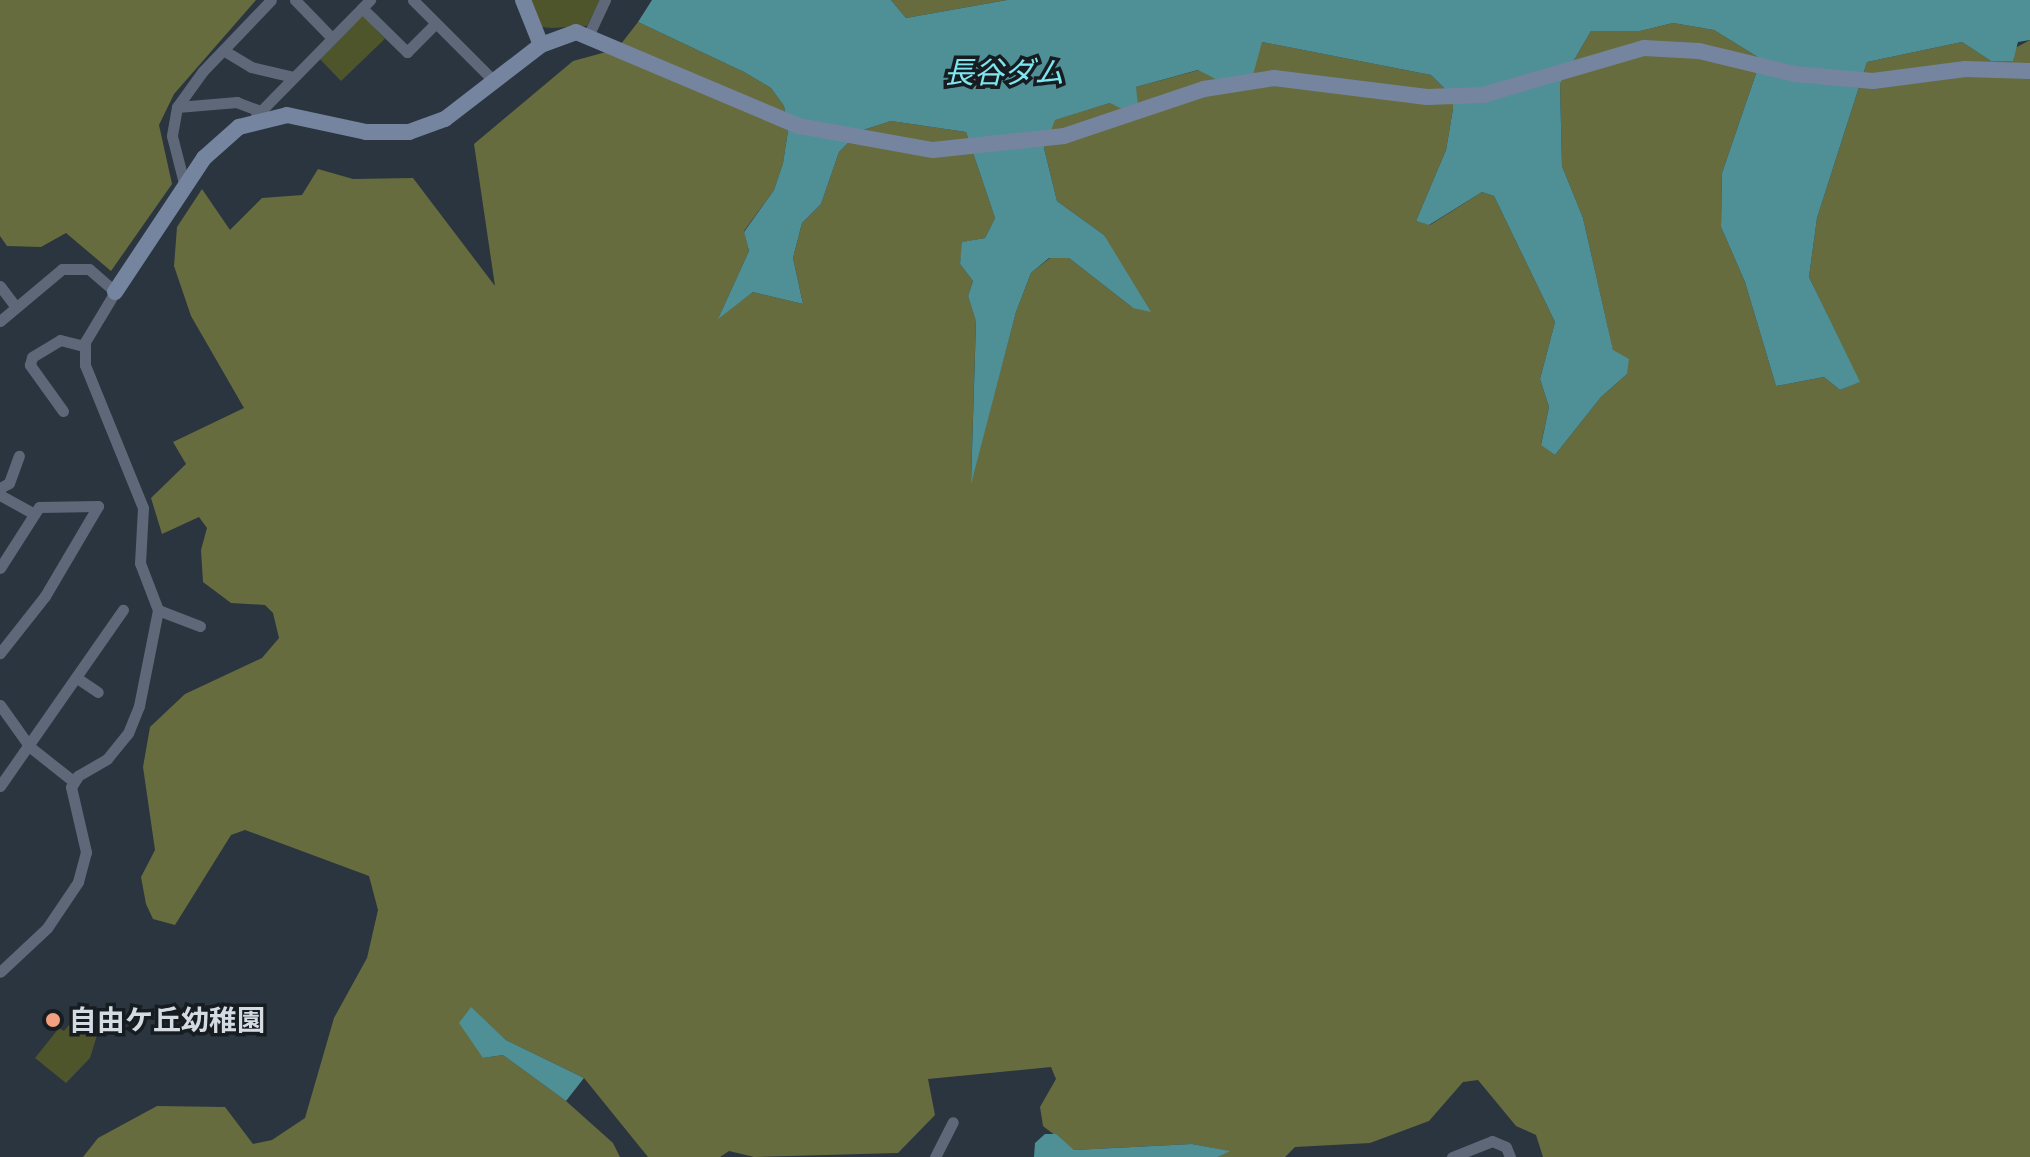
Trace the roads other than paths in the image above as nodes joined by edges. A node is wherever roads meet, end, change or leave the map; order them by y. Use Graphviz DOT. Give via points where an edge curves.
graph roads {
  1 [pos="271,0"];
  2 [pos="295,0"];
  3 [pos="413,0"];
  4 [pos="523,0"];
  5 [pos="605,0"];
  6 [pos="366,4"];
  7 [pos="435,24"];
  8 [pos="589,34"];
  9 [pos="332,38"];
  10 [pos="541,45"];
  11 [pos="223,50"];
  12 [pos="2030,71"];
  13 [pos="293,77"];
  14 [pos="495,82"];
  15 [pos="177,107"];
  16 [pos="257,115"];
  17 [pos="185,189"];
  18 [pos="0,286"];
  19 [pos="115,292"];
  20 [pos="16,307"];
  21 [pos="0,321"];
  22 [pos="84,346"];
  23 [pos="63,411"];
  24 [pos="19,456"];
  25 [pos="0,488"];
  26 [pos="0,495"];
  27 [pos="34,514"];
  28 [pos="0,568"];
  29 [pos="123,610"];
  30 [pos="158,610"];
  31 [pos="200,626"];
  32 [pos="0,653"];
  33 [pos="77,678"];
  34 [pos="98,692"];
  35 [pos="0,705"];
  36 [pos="30,747"];
  37 [pos="73,781"];
  38 [pos="0,786"];
  39 [pos="0,972"];
  40 [pos="953,1122"];
  41 [pos="935,1157"];
  42 [pos="1454,1157"];
  43 [pos="1510,1157"];
  1 -- 11 [label="street"];
  2 -- 9 [label="street"];
  3 -- 7 [label="street"];
  4 -- 10 [label="street"];
  5 -- 8 [label="street"];
  6 -- 7 [label="street" via="407,52"];
  6 -- 9 [label="street"];
  7 -- 14 [label="street"];
  8 -- 10 [label="street" via="563,35"];
  8 -- 12 [label="street" via="672,75 799,126 933,150 1064,136 1204,89 1262,80 1308,80 1427,97 1513,88 1644,48 1685,49 1795,74 1873,81 1965,69"];
  9 -- 13 [label="street"];
  10 -- 14 [label="street"];
  11 -- 13 [label="street" via="251,67"];
  11 -- 15 [label="street"];
  13 -- 16 [label="street"];
  14 -- 16 [label="street" via="445,119 409,132 366,132 287,115"];
  15 -- 16 [label="street" via="237,102"];
  15 -- 17 [label="street" via="172,136"];
  16 -- 17 [label="street" via="225,136"];
  17 -- 19 [label="street"];
  18 -- 20 [label="street"];
  19 -- 20 [label="street" via="78,266 51,276"];
  19 -- 22 [label="street"];
  20 -- 21 [label="street"];
  22 -- 23 [label="street" via="60,340 32,357 30,365"];
  22 -- 30 [label="street" via="85,365 143,508 140,563"];
  24 -- 25 [label="street" via="9,483"];
  26 -- 27 [label="street"];
  27 -- 28 [label="street"];
  27 -- 32 [label="street" via="49,506 98,506 45,596"];
  29 -- 33 [label="street"];
  30 -- 31 [label="street"];
  30 -- 37 [label="street" via="139,706 128,733 107,759"];
  33 -- 34 [label="street"];
  33 -- 36 [label="street"];
  35 -- 36 [label="street"];
  36 -- 37 [label="street"];
  36 -- 38 [label="street"];
  37 -- 39 [label="street" via="70,793 86,852 78,882 47,928"];
  40 -- 41 [label="street"];
  42 -- 43 [label="street" via="1492,1141 1506,1147"];
}
